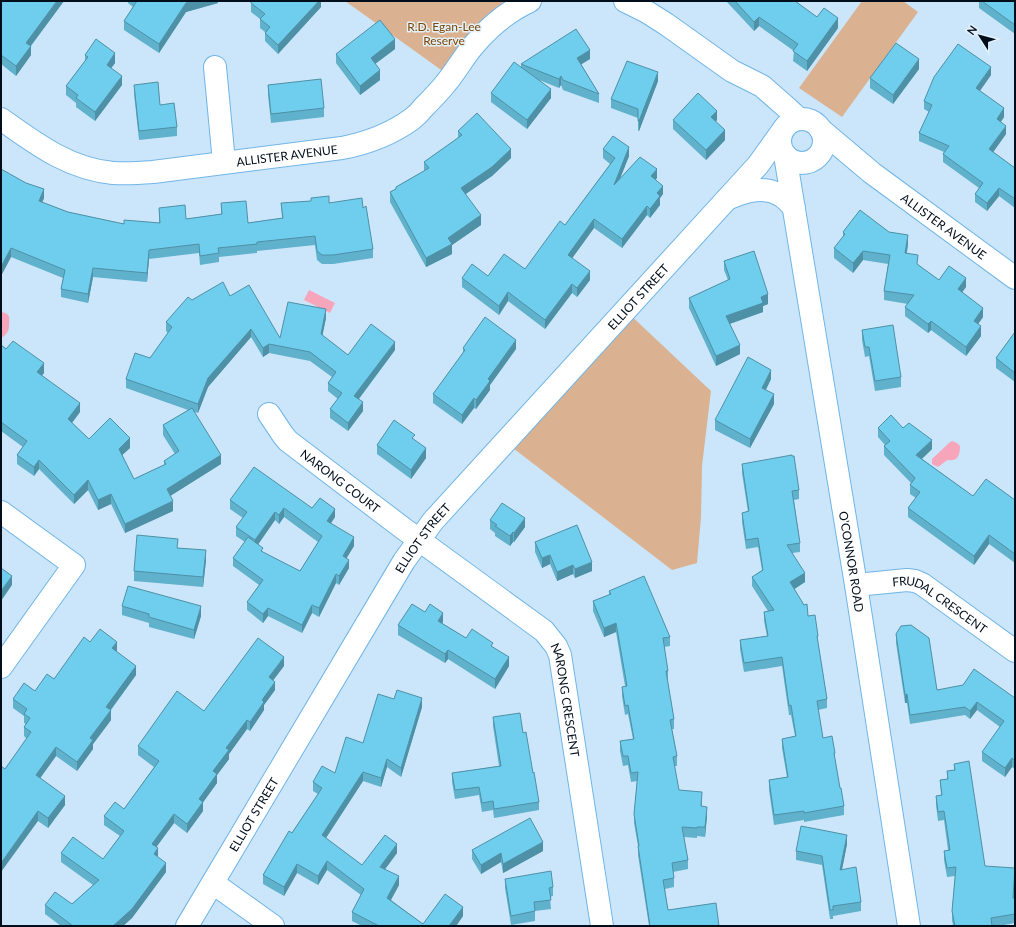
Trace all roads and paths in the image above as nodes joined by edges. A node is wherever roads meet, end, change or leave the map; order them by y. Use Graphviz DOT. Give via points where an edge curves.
graph roads {
  1 [pos="530,1"];
  2 [pos="625,1"];
  3 [pos="215,67"];
  4 [pos="1,119"];
  5 [pos="788,128"];
  6 [pos="821,130"];
  7 [pos="785,155"];
  8 [pos="811,161"];
  9 [pos="224,162"];
  10 [pos="872,174"];
  11 [pos="726,200"];
  12 [pos="793,203"];
  13 [pos="1015,278"];
  14 [pos="269,414"];
  15 [pos="1,512"];
  16 [pos="419,540"];
  17 [pos="856,585"];
  18 [pos="1015,651"];
  19 [pos="1,667"];
  20 [pos="213,882"];
  21 [pos="187,926"];
  22 [pos="273,926"];
  23 [pos="602,926"];
  24 [pos="909,926"];
  1 -- 9 [label="street, ALLISTER AVENUE" via="488,29 433,98 413,118 396,129 361,144"];
  2 -- 5 [label="street" via="666,24 732,71 773,116"];
  3 -- 9 [label="street"];
  4 -- 9 [label="street, ALLISTER AVENUE" via="54,155 93,170 114,173 153,172"];
  5 -- 6 [label="street" via="805,119 812,121"];
  5 -- 7 [label="street" via="780,145"];
  5 -- 11 [label="street, ELLIOT STREET"];
  6 -- 8 [label="street" via="824,142 822,149"];
  6 -- 10 [label="street, ALLISTER AVENUE"];
  7 -- 8 [label="street" via="795,162"];
  7 -- 12 [label="street, O'CONNOR ROAD"];
  8 -- 10 [label="street, ALLISTER AVENUE" via="839,164"];
  8 -- 12 [label="street"];
  10 -- 13 [label="street, ALLISTER AVENUE"];
  11 -- 12 [label="street, ELLIOT STREET" via="748,191 764,190 778,194"];
  11 -- 16 [label="street, ELLIOT STREET" via="433,521"];
  12 -- 17 [label="street, O'CONNOR ROAD"];
  14 -- 16 [label="street, NARONG COURT" via="288,441"];
  15 -- 19 [label="street" via="74,565"];
  16 -- 20 [label="street, ELLIOT STREET"];
  16 -- 23 [label="street, NARONG CRESCENT" via="544,631 556,646 560,655"];
  17 -- 18 [label="street, FRUDAL CRESCENT" via="915,581"];
  17 -- 24 [label="street, O'CONNOR ROAD"];
  20 -- 21 [label="street, ELLIOT STREET"];
  20 -- 22 [label="street"];
}
